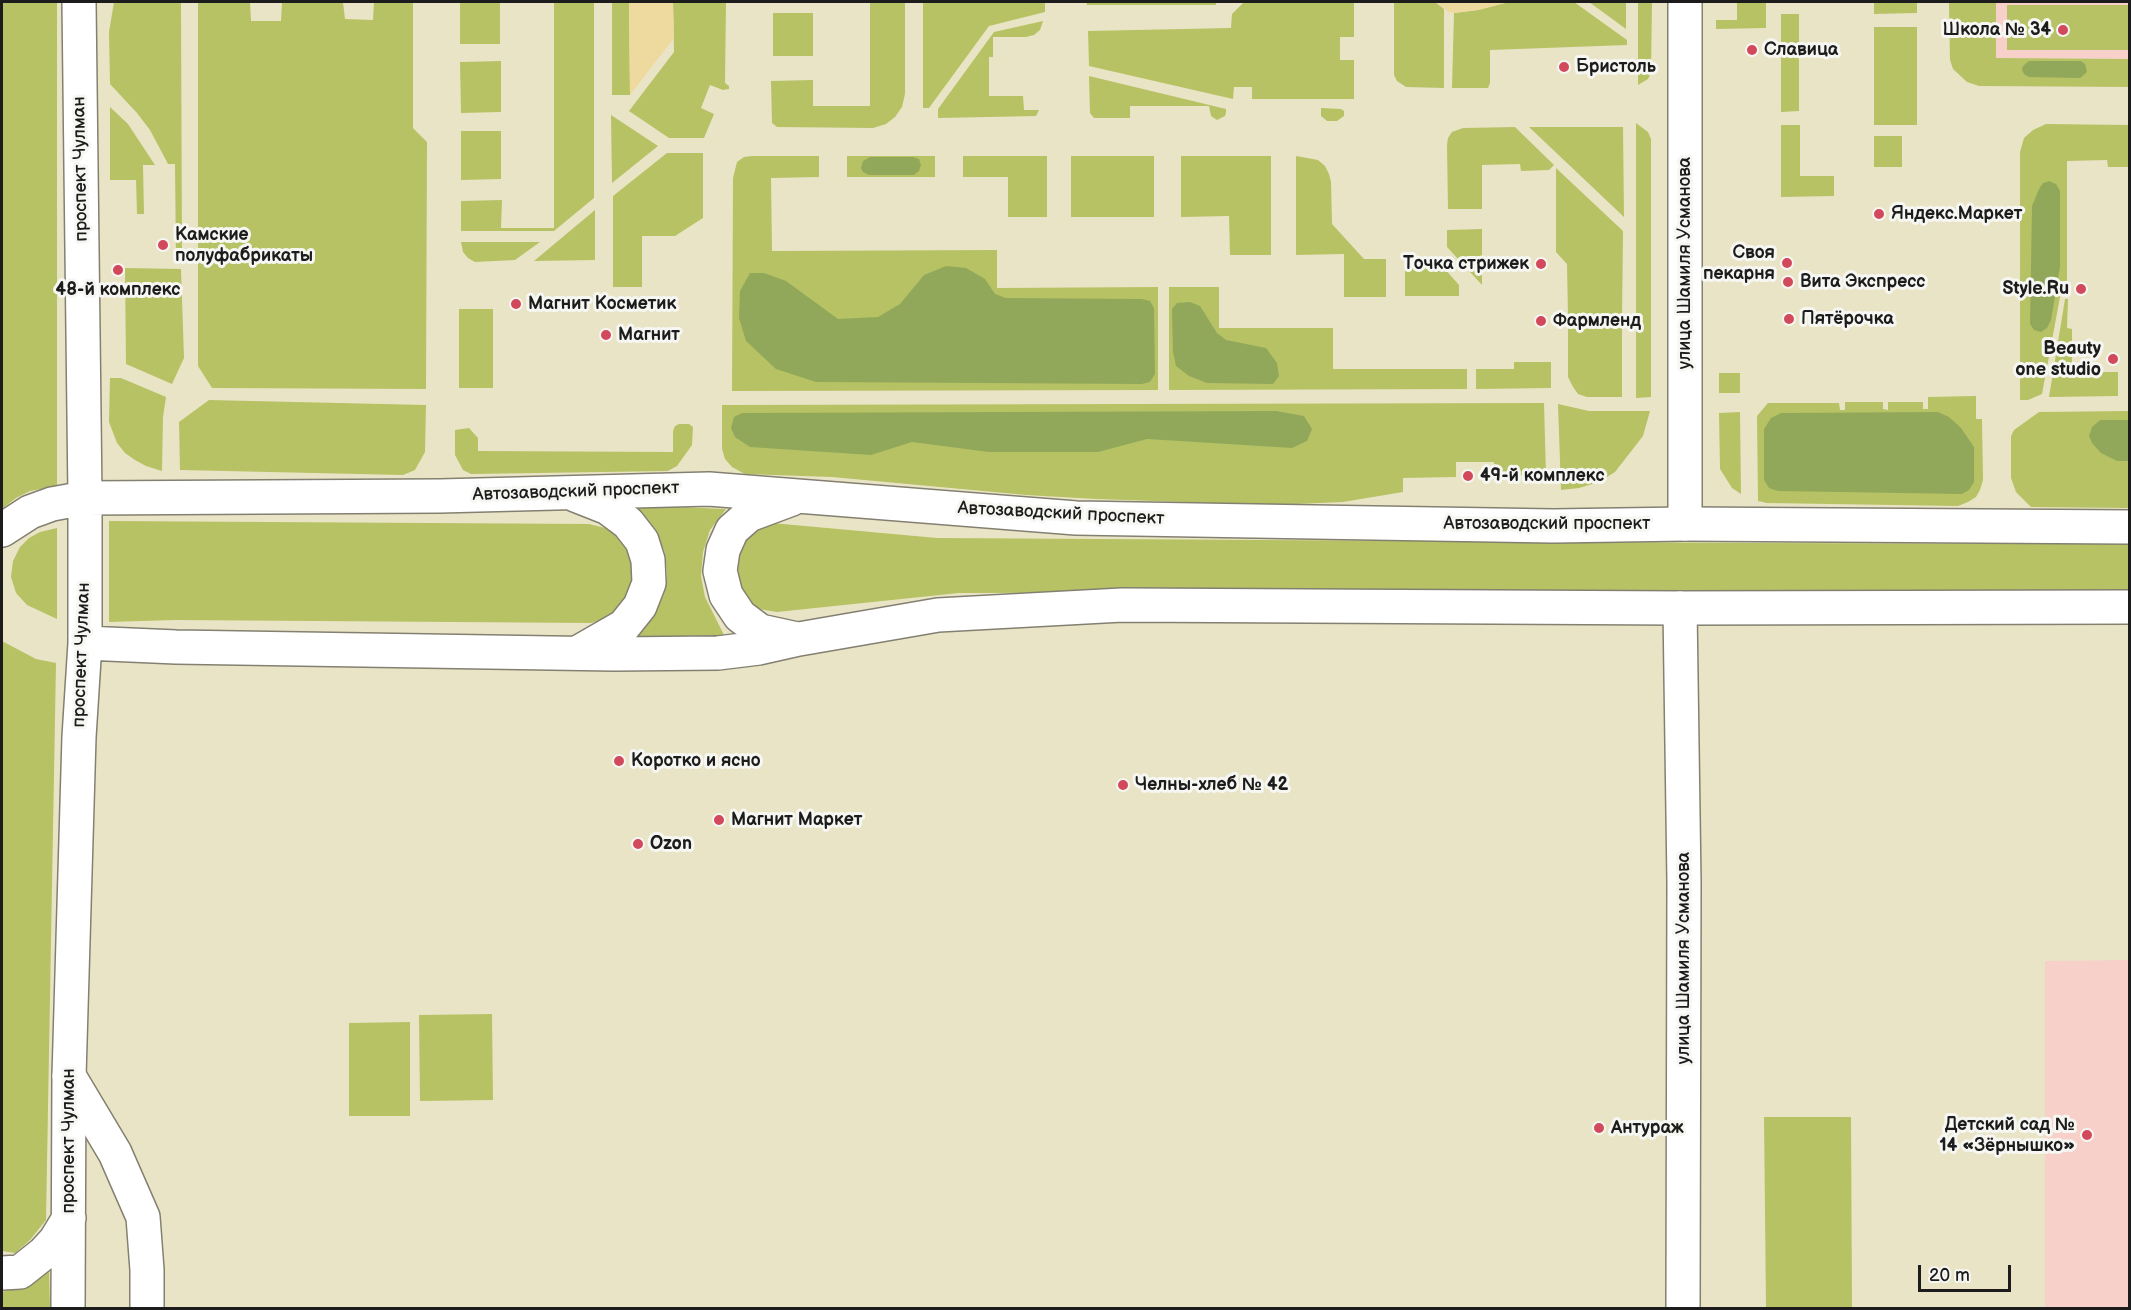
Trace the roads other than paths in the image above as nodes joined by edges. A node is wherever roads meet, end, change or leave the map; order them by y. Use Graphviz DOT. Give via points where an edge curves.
graph roads {
  1 [pos="79,2"];
  2 [pos="91,2"];
  3 [pos="1685,2"];
  4 [pos="79,39"];
  5 [pos="566,492"];
  6 [pos="802,495"];
  7 [pos="85,498"];
  8 [pos="1685,524"];
  9 [pos="2130,527"];
  10 [pos="2,530"];
  11 [pos="2130,607"];
  12 [pos="1680,608"];
  13 [pos="799,639"];
  14 [pos="85,643"];
  15 [pos="576,653"];
  16 [pos="69,1076"];
  17 [pos="69,1218"];
  18 [pos="2,1273"];
  19 [pos="68,1308"];
  20 [pos="147,1308"];
  21 [pos="1683,1308"];
  1 -- 4 [label="street, проспект Чулман"];
  2 -- 4 [label="street"];
  3 -- 8 [label="street, улица Шамиля Усманова"];
  4 -- 7 [label="street, проспект Чулман"];
  5 -- 6 [label="street, Автозаводский проспект" via="709,489"];
  5 -- 7 [label="street, Автозаводский проспект"];
  5 -- 15 [label="street" via="608,508 628,524 642,541 648,560 649,583 640,606 624,626"];
  6 -- 8 [label="street, Автозаводский проспект" via="1076,518 1553,526"];
  6 -- 13 [label="street" via="749,515 732,530 723,550 720,571 726,595 740,616 760,631"];
  7 -- 10 [label="street, Автозаводский проспект" via="30,512"];
  7 -- 14 [label="street, проспект Чулман"];
  8 -- 9 [label="street, Автозаводский проспект"];
  11 -- 12 [label="street"];
  12 -- 13 [label="street" via="1122,605 938,615"];
  12 -- 21 [label="street, улица Шамиля Усманова"];
  13 -- 15 [label="street" via="718,653"];
  14 -- 15 [label="street"];
  14 -- 16 [label="street, проспект Чулман"];
  16 -- 17 [label="street, проспект Чулман"];
  16 -- 20 [label="street" via="115,1153 143,1217"];
  17 -- 18 [label="street" via="44,1253 20,1272"];
  17 -- 19 [label="street, проспект Чулман"];
}
